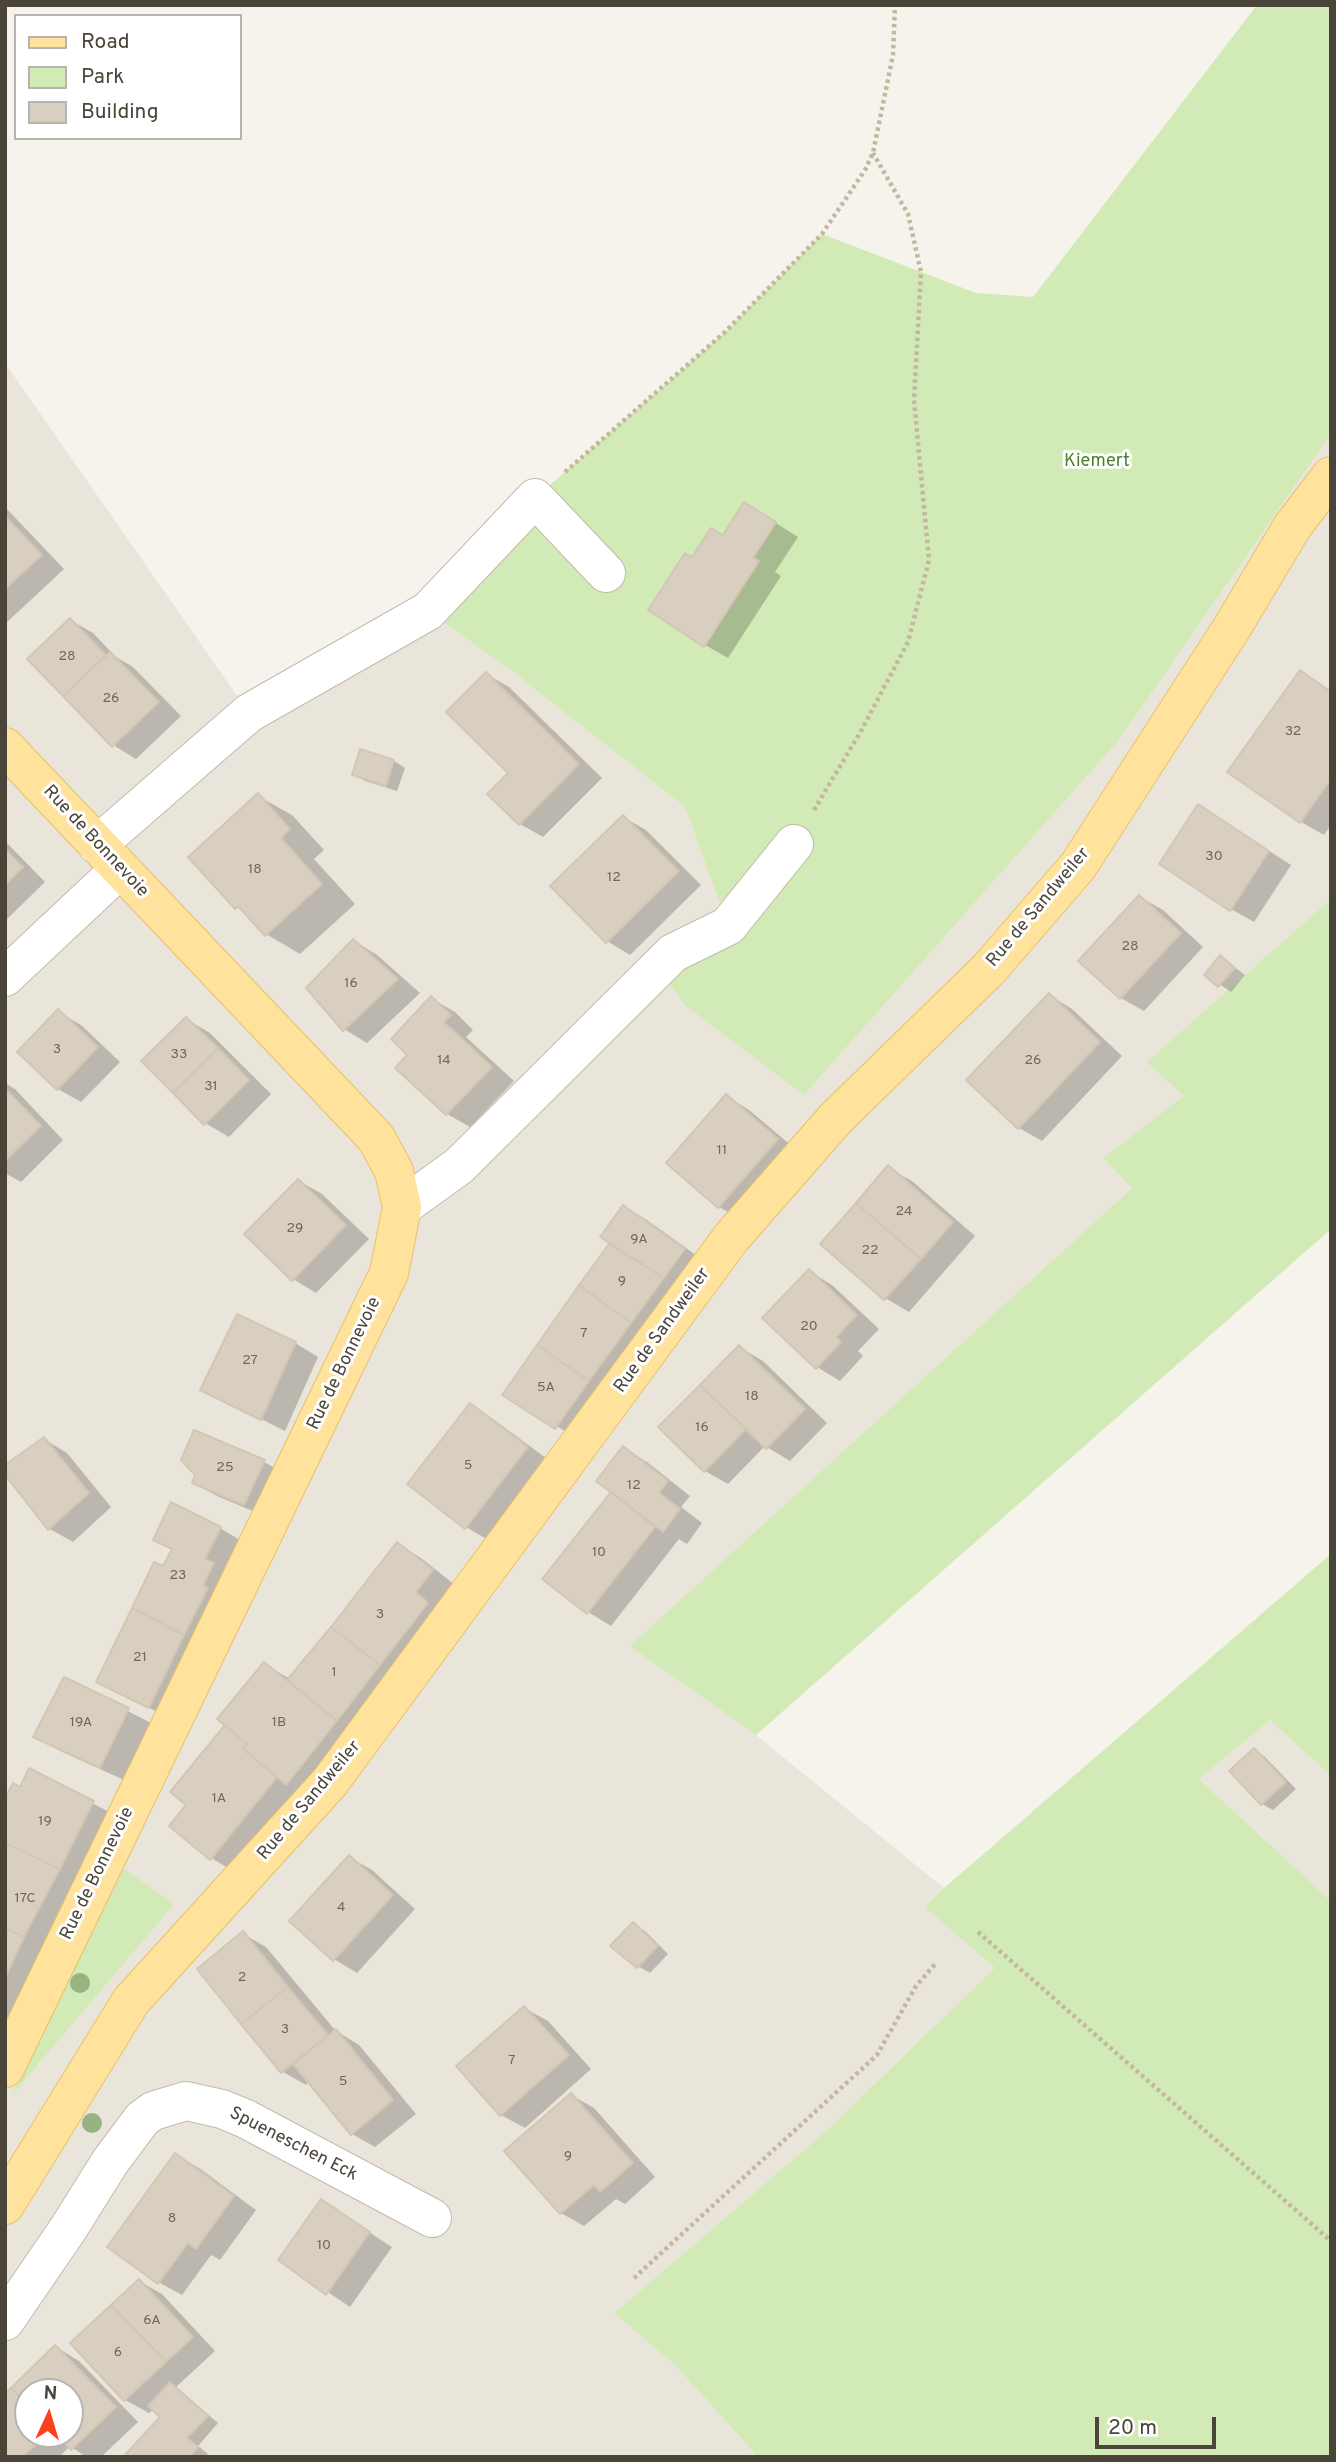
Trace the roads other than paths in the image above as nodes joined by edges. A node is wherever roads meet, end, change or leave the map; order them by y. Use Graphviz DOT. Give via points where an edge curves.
graph roads {
  1 [pos="1331,476"];
  2 [pos="606,573"];
  3 [pos="5,747"];
  4 [pos="794,844"];
  5 [pos="109,857"];
  6 [pos="5,977"];
  7 [pos="402,1208"];
  8 [pos="5,2068"];
  9 [pos="7,2198"];
  10 [pos="432,2218"];
  11 [pos="5,2321"];
  1 -- 9 [label="main road, Rue de Sandweiler" via="1292,527 1078,866 989,969 836,1118 731,1238 330,1783 131,2001"];
  2 -- 5 [label="street" via="535,498 428,611 249,713"];
  3 -- 5 [label="main road, Rue de Bonnevoie"];
  4 -- 7 [label="street" via="728,926 673,953 459,1166"];
  5 -- 6 [label="street"];
  5 -- 7 [label="main road, Rue de Bonnevoie" via="376,1138 394,1171"];
  7 -- 8 [label="main road, Rue de Bonnevoie" via="389,1273"];
  10 -- 11 [label="street, Spueneschen Eck" via="246,2119 186,2102 142,2119"];
}
